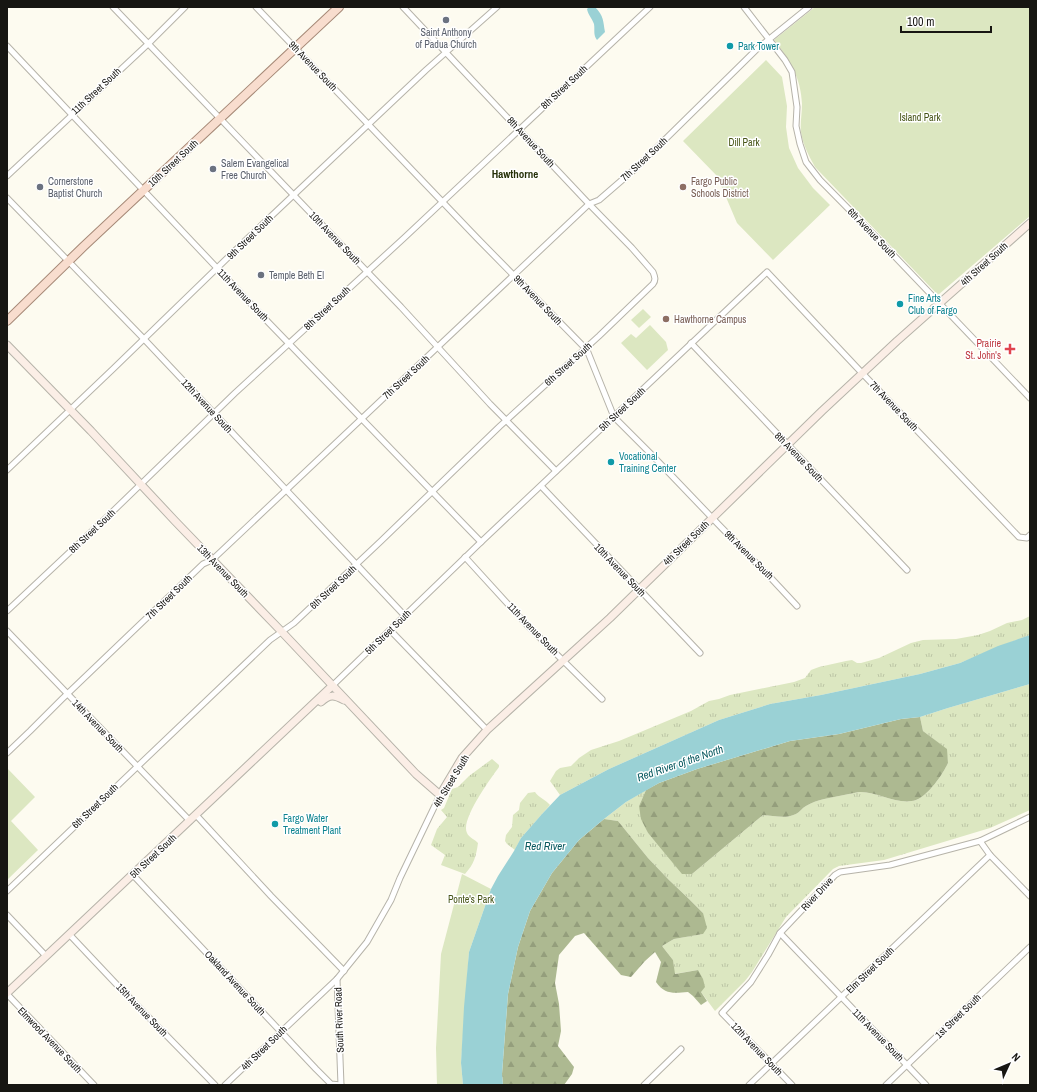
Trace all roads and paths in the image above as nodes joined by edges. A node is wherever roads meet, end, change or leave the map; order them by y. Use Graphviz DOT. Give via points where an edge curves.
graph roads {
  1 [pos="113,7"];
  2 [pos="185,7"];
  3 [pos="256,7"];
  4 [pos="339,7"];
  5 [pos="403,7"];
  6 [pos="497,7"];
  7 [pos="650,7"];
  8 [pos="744,7"];
  9 [pos="809,7"];
  10 [pos="769,40"];
  11 [pos="148,44"];
  12 [pos="7,46"];
  13 [pos="295,48"];
  14 [pos="446,52"];
  15 [pos="71,114"];
  16 [pos="219,119"];
  17 [pos="369,125"];
  18 [pos="519,130"];
  19 [pos="7,176"];
  20 [pos="144,190"];
  21 [pos="293,196"];
  22 [pos="7,198"];
  23 [pos="442,201"];
  24 [pos="589,204"];
  25 [pos="1030,223"];
  26 [pos="68,261"];
  27 [pos="218,268"];
  28 [pos="367,272"];
  29 [pos="767,272"];
  30 [pos="514,276"];
  31 [pos="655,279"];
  32 [pos="939,303"];
  33 [pos="7,320"];
  34 [pos="144,339"];
  35 [pos="289,343"];
  36 [pos="691,343"];
  37 [pos="7,345"];
  38 [pos="438,347"];
  39 [pos="585,348"];
  40 [pos="862,373"];
  41 [pos="1030,398"];
  42 [pos="70,410"];
  43 [pos="214,414"];
  44 [pos="614,417"];
  45 [pos="362,418"];
  46 [pos="506,420"];
  47 [pos="787,445"];
  48 [pos="7,470"];
  49 [pos="556,471"];
  50 [pos="141,484"];
  51 [pos="541,486"];
  52 [pos="286,490"];
  53 [pos="432,491"];
  54 [pos="712,518"];
  55 [pos="1030,535"];
  56 [pos="480,542"];
  57 [pos="465,557"];
  58 [pos="212,560"];
  59 [pos="357,564"];
  60 [pos="907,570"];
  61 [pos="639,589"];
  62 [pos="798,606"];
  63 [pos="7,611"];
  64 [pos="405,616"];
  65 [pos="390,630"];
  66 [pos="7,631"];
  67 [pos="282,632"];
  68 [pos="700,653"];
  69 [pos="563,660"];
  70 [pos="332,686"];
  71 [pos="68,693"];
  72 [pos="602,699"];
  73 [pos="347,701"];
  74 [pos="293,724"];
  75 [pos="487,730"];
  76 [pos="7,753"];
  77 [pos="137,766"];
  78 [pos="440,795"];
  79 [pos="196,815"];
  80 [pos="1030,817"];
  81 [pos="190,821"];
  82 [pos="980,841"];
  83 [pos="990,855"];
  84 [pos="133,875"];
  85 [pos="7,891"];
  86 [pos="1030,896"];
  87 [pos="391,900"];
  88 [pos="7,915"];
  89 [pos="780,933"];
  90 [pos="70,934"];
  91 [pos="1030,947"];
  92 [pos="46,956"];
  93 [pos="344,971"];
  94 [pos="337,979"];
  95 [pos="7,994"];
  96 [pos="841,997"];
  97 [pos="722,1013"];
  98 [pos="281,1032"];
  99 [pos="681,1049"];
  100 [pos="772,1064"];
  101 [pos="907,1065"];
  102 [pos="94,1085"];
  103 [pos="215,1085"];
  104 [pos="225,1085"];
  105 [pos="341,1085"];
  106 [pos="644,1085"];
  107 [pos="749,1085"];
  108 [pos="792,1085"];
  109 [pos="886,1085"];
  110 [pos="926,1085"];
  1 -- 11 [label="street, 10th Avenue South"];
  2 -- 11 [label="street, 11th Street South"];
  3 -- 13 [label="street, 9th Avenue South"];
  4 -- 13 [label="main road, 10th Street South"];
  5 -- 14 [label="street, 8th Avenue South"];
  6 -- 14 [label="street, 9th Street South"];
  7 -- 18 [label="street, 8th Street South"];
  8 -- 10 [label="street, 6th Avenue South"];
  9 -- 10 [label="street, 7th Street South"];
  10 -- 24 [label="street, 7th Street South" via="636,168 599,200"];
  10 -- 32 [label="street, 6th Avenue South" via="792,72 797,107 796,126 806,162 820,180"];
  11 -- 15 [label="street, 11th Street South"];
  11 -- 16 [label="street, 10th Avenue South"];
  12 -- 15 [label="street, 11th Avenue South"];
  13 -- 16 [label="main road, 10th Street South"];
  13 -- 17 [label="street, 9th Avenue South"];
  14 -- 17 [label="street, 9th Street South"];
  14 -- 18 [label="street, 8th Avenue South"];
  15 -- 19 [label="street, 11th Street South"];
  15 -- 20 [label="street, 11th Avenue South"];
  16 -- 20 [label="main road, 10th Street South"];
  16 -- 21 [label="street, 10th Avenue South"];
  17 -- 21 [label="street, 9th Street South"];
  17 -- 23 [label="street, 9th Avenue South"];
  18 -- 23 [label="street, 8th Street South"];
  18 -- 24 [label="street, 8th Avenue South"];
  20 -- 26 [label="main road, 10th Street South"];
  20 -- 27 [label="street, 11th Avenue South"];
  21 -- 27 [label="street, 9th Street South"];
  21 -- 28 [label="street, 10th Avenue South"];
  22 -- 26 [label="street, 12th Avenue South"];
  23 -- 28 [label="street, 8th Street South"];
  23 -- 30 [label="street, 9th Avenue South"];
  24 -- 30 [label="street, 7th Street South"];
  24 -- 31 [label="street, 8th Avenue South" via="638,254 653,272"];
  25 -- 32 [label="street, 4th Street South"];
  26 -- 33 [label="main road, 10th Street South"];
  26 -- 34 [label="street, 12th Avenue South"];
  27 -- 34 [label="street, 9th Street South"];
  27 -- 35 [label="street, 11th Avenue South"];
  28 -- 35 [label="street, 8th Street South"];
  28 -- 38 [label="street, 10th Avenue South"];
  29 -- 36 [label="street, 5th Street South"];
  29 -- 40 [label="street, 7th Avenue South"];
  30 -- 38 [label="street, 7th Street South"];
  30 -- 39 [label="street, 9th Avenue South"];
  31 -- 39 [label="street, 6th Street South" via="651,286"];
  32 -- 40 [label="street, 4th Street South"];
  32 -- 41 [label="street, 6th Avenue South"];
  34 -- 42 [label="street, 9th Street South"];
  34 -- 43 [label="street, 12th Avenue South"];
  35 -- 43 [label="street, 8th Street South"];
  35 -- 45 [label="street, 11th Avenue South"];
  36 -- 44 [label="street, 5th Street South"];
  36 -- 47 [label="street, 8th Avenue South"];
  37 -- 42 [label="street, 13th Avenue South"];
  38 -- 45 [label="street, 7th Street South"];
  38 -- 46 [label="street, 10th Avenue South"];
  39 -- 44 [label="street, 9th Avenue South"];
  39 -- 46 [label="street, 6th Street South"];
  40 -- 47 [label="street, 4th Street South"];
  40 -- 55 [label="street, 7th Avenue South" via="1019,537 1027,538"];
  42 -- 48 [label="street, 9th Street South"];
  42 -- 50 [label="street, 13th Avenue South"];
  43 -- 50 [label="street, 8th Street South"];
  43 -- 52 [label="street, 12th Avenue South"];
  44 -- 49 [label="street, 5th Street South"];
  44 -- 54 [label="street, 9th Avenue South"];
  45 -- 52 [label="street, 7th Street South"];
  45 -- 53 [label="street, 11th Avenue South"];
  46 -- 49 [label="street, 10th Avenue South"];
  46 -- 53 [label="street, 6th Street South"];
  47 -- 54 [label="street, 4th Street South"];
  47 -- 60 [label="street, 8th Avenue South"];
  49 -- 51 [label="street, 5th Street South"];
  50 -- 58 [label="street, 13th Avenue South"];
  50 -- 63 [label="street, 8th Street South"];
  51 -- 56 [label="street, 5th Street South"];
  51 -- 61 [label="street, 10th Avenue South"];
  52 -- 58 [label="street, 7th Street South"];
  52 -- 59 [label="street, 12th Avenue South"];
  53 -- 56 [label="street, 11th Avenue South"];
  53 -- 59 [label="street, 6th Street South"];
  54 -- 61 [label="street, 4th Street South"];
  54 -- 62 [label="street, 9th Avenue South"];
  56 -- 57 [label="street, 5th Street South"];
  57 -- 64 [label="street, 5th Street South"];
  57 -- 69 [label="street, 11th Avenue South"];
  58 -- 67 [label="street, 13th Avenue South"];
  58 -- 71 [label="street, 7th Street South" via="203,564"];
  59 -- 64 [label="street, 12th Avenue South"];
  59 -- 67 [label="street, 6th Street South"];
  61 -- 68 [label="street, 10th Avenue South"];
  61 -- 69 [label="street, 4th Street South"];
  64 -- 65 [label="street, 5th Street South"];
  65 -- 70 [label="street, 5th Street South"];
  65 -- 75 [label="street"];
  66 -- 71 [label="street, 14th Avenue South"];
  67 -- 70 [label="street, 13th Avenue South"];
  67 -- 77 [label="street, 6th Street South" via="270,640"];
  69 -- 72 [label="street, 11th Avenue South"];
  69 -- 75 [label="street, 4th Street South"];
  70 -- 73 [label="street, 13th Avenue South"];
  70 -- 74 [label="street, 5th Street South"];
  71 -- 76 [label="street, 7th Street South"];
  71 -- 77 [label="street, 14th Avenue South"];
  73 -- 74 [label="street" via="337,696 327,697 304,719"];
  73 -- 78 [label="street, 13th Avenue South" via="416,774"];
  74 -- 79 [label="street, 5th Street South"];
  75 -- 78 [label="street, 4th Street South" via="462,758"];
  77 -- 81 [label="street, 14th Avenue South"];
  77 -- 85 [label="street, 6th Street South"];
  78 -- 87 [label="street, 4th Street South"];
  79 -- 81 [label="street, 5th Street South"];
  79 -- 93 [label="street"];
  80 -- 82 [label="street"];
  81 -- 84 [label="street, 5th Street South"];
  82 -- 83 [label="street"];
  82 -- 89 [label="street, River Drive" via="890,865 840,872"];
  83 -- 86 [label="street"];
  83 -- 96 [label="street, Elm Street South"];
  84 -- 90 [label="street, 5th Street South"];
  84 -- 98 [label="street, Oakland Avenue South"];
  87 -- 93 [label="street, South River Road" via="367,942"];
  88 -- 92 [label="street"];
  89 -- 96 [label="street, 11th Avenue South"];
  89 -- 97 [label="street, River Drive" via="752,982"];
  90 -- 92 [label="street, 5th Street South"];
  90 -- 103 [label="street, 15th Avenue South"];
  91 -- 101 [label="street, 1st Street South"];
  92 -- 95 [label="street, 5th Street South"];
  93 -- 94 [label="street, South River Road"];
  94 -- 98 [label="street, 4th Street South"];
  94 -- 105 [label="street, South River Road"];
  95 -- 102 [label="street, Elmwood Avenue South"];
  96 -- 100 [label="street, Elm Street South"];
  96 -- 101 [label="street, 11th Avenue South"];
  97 -- 100 [label="street, 12th Avenue South"];
  98 -- 104 [label="street, 4th Street South"];
  98 -- 105 [label="street, Oakland Avenue South" via="332,1084"];
  99 -- 106 [label="street"];
  100 -- 107 [label="street, Elm Street South"];
  100 -- 108 [label="street, 12th Avenue South"];
  101 -- 109 [label="street, 1st Street South"];
  101 -- 110 [label="street, 11th Avenue South"];
}
